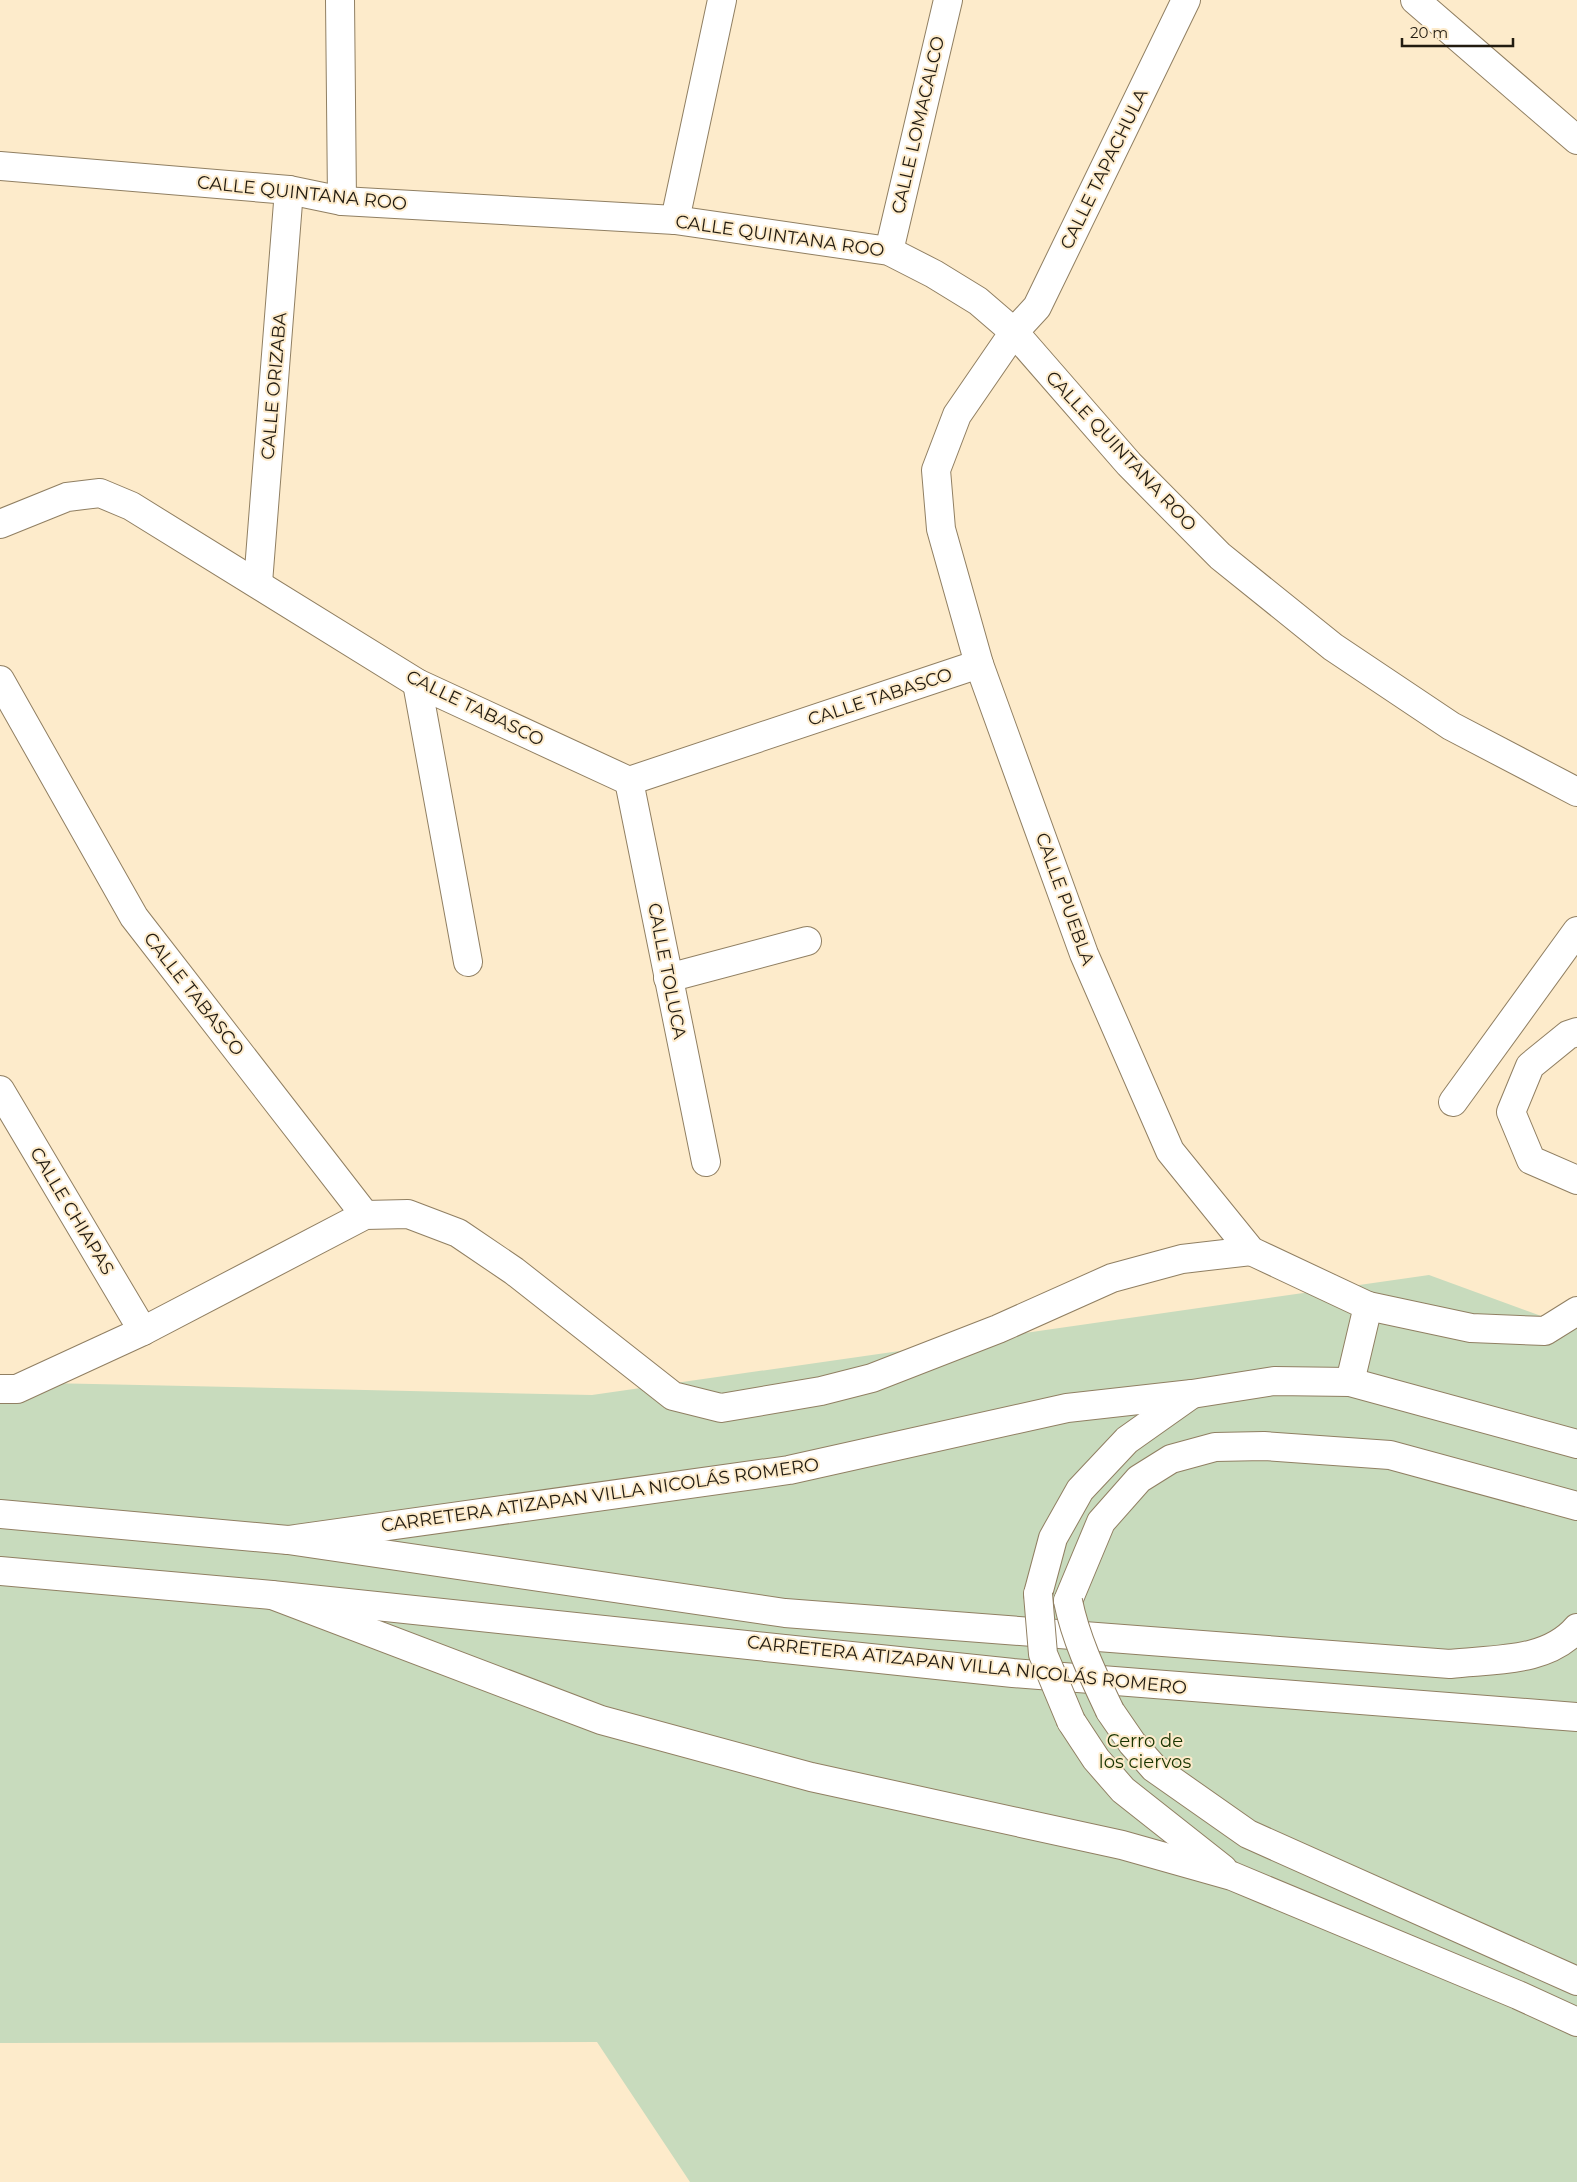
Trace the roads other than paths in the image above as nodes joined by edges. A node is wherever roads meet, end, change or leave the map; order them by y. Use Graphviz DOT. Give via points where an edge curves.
graph roads {
  1 [pos="340,0"];
  2 [pos="722,0"];
  3 [pos="948,0"];
  4 [pos="1186,0"];
  5 [pos="1415,0"];
  6 [pos="1577,140"];
  7 [pos="0,166"];
  8 [pos="290,190"];
  9 [pos="342,201"];
  10 [pos="676,220"];
  11 [pos="889,251"];
  12 [pos="1014,332"];
  13 [pos="0,524"];
  14 [pos="258,583"];
  15 [pos="979,664"];
  16 [pos="0,680"];
  17 [pos="417,683"];
  18 [pos="629,781"];
  19 [pos="1577,792"];
  20 [pos="1577,931"];
  21 [pos="807,941"];
  22 [pos="468,962"];
  23 [pos="668,978"];
  24 [pos="1577,1032"];
  25 [pos="0,1090"];
  26 [pos="1452,1102"];
  27 [pos="706,1162"];
  28 [pos="1577,1180"];
  29 [pos="365,1215"];
  30 [pos="1251,1251"];
  31 [pos="1368,1306"];
  32 [pos="1577,1312"];
  33 [pos="143,1331"];
  34 [pos="1350,1382"];
  35 [pos="0,1389"];
  36 [pos="1192,1394"];
  37 [pos="1577,1444"];
  38 [pos="1547,1497"];
  39 [pos="1577,1506"];
  40 [pos="0,1514"];
  41 [pos="1577,1525"];
  42 [pos="288,1540"];
  43 [pos="0,1571"];
  44 [pos="272,1595"];
  45 [pos="1577,1628"];
  46 [pos="1577,1717"];
  47 [pos="1232,1876"];
  48 [pos="1577,1981"];
  49 [pos="1577,2022"];
  1 -- 9 [label="main road"];
  2 -- 10 [label="main road"];
  3 -- 11 [label="main road, CALLE LOMACALCO"];
  4 -- 12 [label="main road, CALLE TAPACHULA" via="1037,307"];
  5 -- 6 [label="main road"];
  7 -- 8 [label="main road, CALLE QUINTANA ROO"];
  8 -- 9 [label="main road, CALLE QUINTANA ROO"];
  8 -- 14 [label="main road, CALLE ORIZABA"];
  9 -- 10 [label="main road, CALLE QUINTANA ROO"];
  10 -- 11 [label="main road, CALLE QUINTANA ROO"];
  11 -- 12 [label="main road, CALLE QUINTANA ROO" via="978,301"];
  12 -- 15 [label="main road, CALLE PUEBLA" via="957,415 936,470 941,529"];
  12 -- 19 [label="main road, CALLE QUINTANA ROO" via="1129,464 1228,562 1333,647 1451,726"];
  13 -- 14 [label="main road, CALLE TABASCO" via="67,497 100,493 131,506"];
  14 -- 17 [label="main road, CALLE TABASCO"];
  15 -- 18 [label="main road, CALLE TABASCO"];
  15 -- 30 [label="main road, CALLE PUEBLA" via="1084,954 1170,1151"];
  16 -- 29 [label="main road, CALLE TABASCO" via="134,917"];
  17 -- 18 [label="main road, CALLE TABASCO"];
  17 -- 22 [label="main road"];
  18 -- 23 [label="main road, CALLE TOLUCA"];
  20 -- 26 [label="main road"];
  21 -- 23 [label="main road"];
  23 -- 27 [label="main road, CALLE TOLUCA"];
  24 -- 28 [label="main road" via="1568,1035 1530,1066 1510,1112 1531,1160"];
  25 -- 33 [label="main road, CALLE CHIAPAS"];
  29 -- 30 [label="main road" via="408,1214 458,1233 514,1271 672,1396 721,1408 872,1378 998,1329 1112,1278 1182,1259"];
  29 -- 33 [label="main road"];
  30 -- 31 [label="main road, CALLE PUEBLA"];
  31 -- 32 [label="main road, CALLE PUEBLA" via="1471,1328 1545,1331"];
  31 -- 34 [label="main road"];
  33 -- 35 [label="main road" via="17,1389"];
  34 -- 36 [label="main road, CARRETERA ATIZAPAN VILLA NICOLÁS ROMERO" via="1274,1381"];
  34 -- 37 [label="main road, CARRETERA ATIZAPAN VILLA NICOLÁS ROMERO"];
  36 -- 42 [label="main road, CARRETERA ATIZAPAN VILLA NICOLÁS ROMERO" via="1067,1408 789,1470"];
  36 -- 47 [label="main road, bridge" via="1127,1440 1080,1490 1053,1538 1038,1594 1043,1654 1071,1720 1096,1759 1123,1790"];
  38 -- 39 [label="main road"];
  38 -- 41 [label="main road"];
  38 -- 48 [label="main road, bridge" via="1390,1455 1264,1446 1215,1447 1171,1459 1139,1480 1101,1522 1068,1601 1086,1661 1110,1710 1154,1768 1248,1834"];
  40 -- 42 [label="main road, CARRETERA ATIZAPAN VILLA NICOLÁS ROMERO"];
  42 -- 45 [label="main road" via="785,1613 1450,1664 1548,1651"];
  43 -- 44 [label="main road, CARRETERA ATIZAPAN VILLA NICOLÁS ROMERO"];
  44 -- 46 [label="main road, CARRETERA ATIZAPAN VILLA NICOLÁS ROMERO" via="1013,1673"];
  44 -- 47 [label="main road" via="601,1720 811,1777 1122,1845"];
  47 -- 49 [label="main road"];
}
